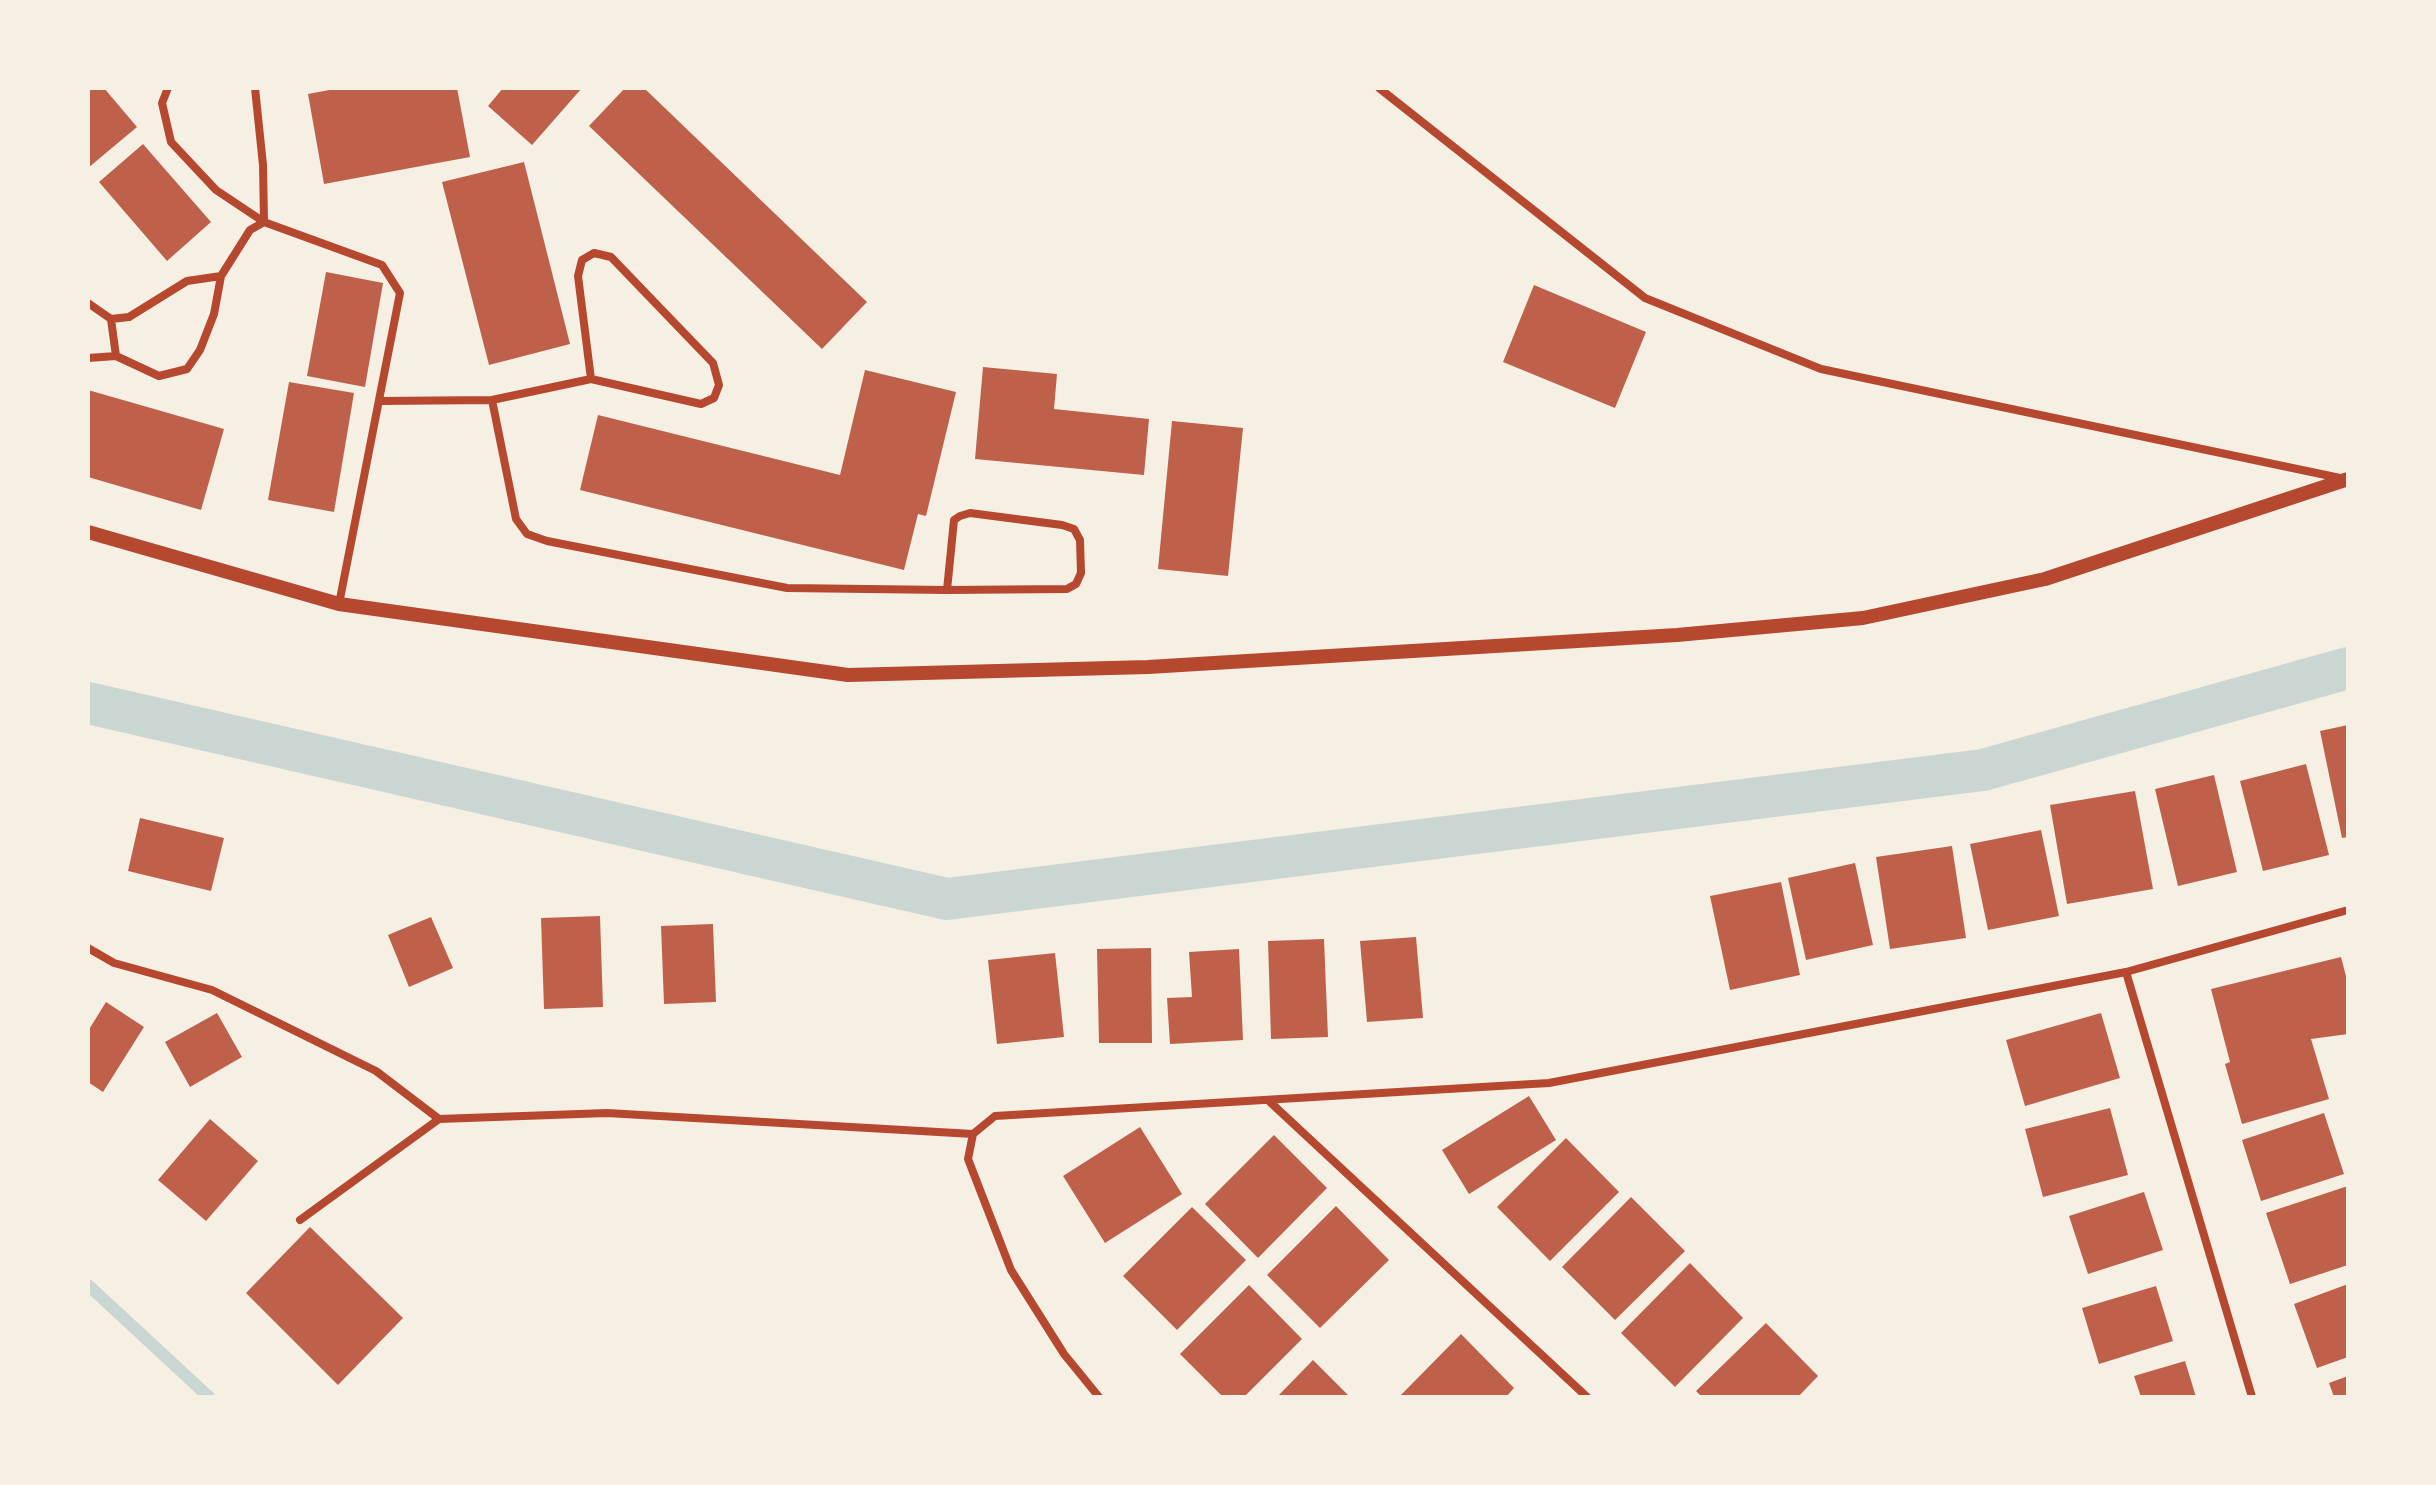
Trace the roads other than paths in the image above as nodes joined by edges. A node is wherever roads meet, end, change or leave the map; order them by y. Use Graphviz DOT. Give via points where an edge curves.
graph roads {
  1 [pos="168,88"];
  2 [pos="255,88"];
  3 [pos="1379,88"];
  4 [pos="264,222"];
  5 [pos="221,276"];
  6 [pos="88,303"];
  7 [pos="111,319"];
  8 [pos="116,356"];
  9 [pos="88,358"];
  10 [pos="591,379"];
  11 [pos="492,400"];
  12 [pos="379,401"];
  13 [pos="2347,479"];
  14 [pos="88,532"];
  15 [pos="947,590"];
  16 [pos="339,604"];
  17 [pos="2348,910"];
  18 [pos="88,948"];
  19 [pos="2126,972"];
  20 [pos="1270,1102"];
  21 [pos="439,1119"];
  22 [pos="973,1134"];
  23 [pos="300,1220"];
  24 [pos="1099,1397"];
  25 [pos="1587,1397"];
  26 [pos="2252,1397"];
  1 -- 4 [label="street" via="162,103 171,142 216,190"];
  2 -- 4 [label="street"];
  3 -- 13 [label="street" via="1645,298 1777,352 1821,369"];
  4 -- 5 [label="street" via="250,230"];
  4 -- 12 [label="street" via="382,265 393,278 400,293"];
  5 -- 7 [label="street" via="187,281 129,317"];
  5 -- 8 [label="street" via="214,314 187,369 159,376"];
  6 -- 7 [label="street"];
  7 -- 8 [label="street"];
  8 -- 9 [label="street"];
  10 -- 10 [label="street" via="701,404 714,398 719,385 713,363 611,257 594,253 582,260 578,276"];
  10 -- 11 [label="street"];
  11 -- 12 [label="street"];
  11 -- 15 [label="street" via="516,519 527,534 787,588"];
  12 -- 16 [label="street"];
  13 -- 16 [label="street" via="2045,579 1863,618 1677,635 1148,667 848,675"];
  14 -- 16 [label="street"];
  15 -- 15 [label="street" via="954,520 960,516 1062,525 1074,529 1080,540 1081,573 1067,589"];
  17 -- 19 [label="street"];
  18 -- 21 [label="street" via="114,963 212,990 376,1071"];
  19 -- 20 [label="street" via="1549,1083"];
  19 -- 26 [label="street"];
  20 -- 22 [label="street" via="995,1116"];
  20 -- 25 [label="street"];
  21 -- 22 [label="street" via="607,1113"];
  21 -- 23 [label="street"];
  22 -- 24 [label="street" via="968,1159 1011,1270 1064,1354"];
}
